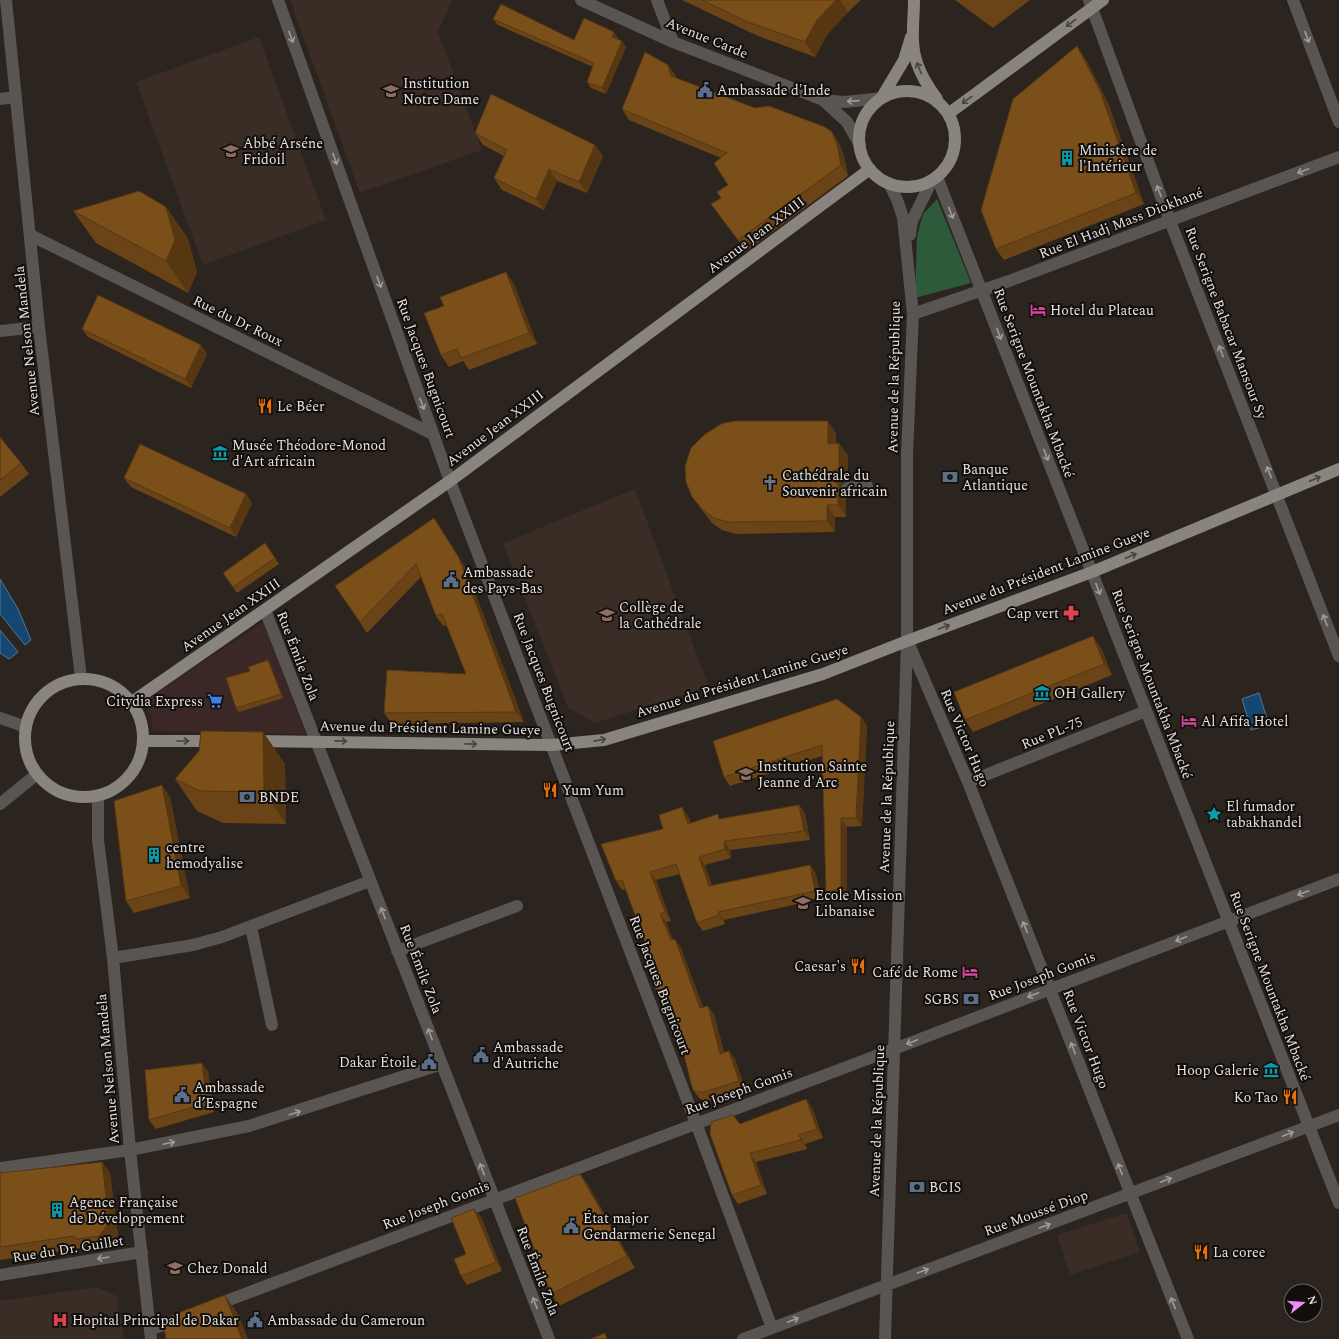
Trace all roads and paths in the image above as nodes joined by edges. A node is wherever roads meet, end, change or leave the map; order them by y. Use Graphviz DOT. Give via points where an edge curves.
graph roads {
  1 [pos="6,0"];
  2 [pos="278,0"];
  3 [pos="581,0"];
  4 [pos="657,0"];
  5 [pos="914,0"];
  6 [pos="1102,0"];
  7 [pos="1293,0"];
  8 [pos="1091,4"];
  9 [pos="914,28"];
  10 [pos="674,42"];
  11 [pos="16,97"];
  12 [pos="882,98"];
  13 [pos="0,99"];
  14 [pos="823,100"];
  15 [pos="938,102"];
  16 [pos="948,114"];
  17 [pos="1339,122"];
  18 [pos="860,145"];
  19 [pos="1339,157"];
  20 [pos="870,169"];
  21 [pos="934,178"];
  22 [pos="889,183"];
  23 [pos="1170,221"];
  24 [pos="30,235"];
  25 [pos="907,256"];
  26 [pos="982,291"];
  27 [pos="913,314"];
  28 [pos="40,327"];
  29 [pos="0,331"];
  30 [pos="433,434"];
  31 [pos="1339,469"];
  32 [pos="450,480"];
  33 [pos="867,486"];
  34 [pos="847,488"];
  35 [pos="1277,494"];
  36 [pos="1092,572"];
  37 [pos="264,610"];
  38 [pos="907,640"];
  39 [pos="1339,656"];
  40 [pos="81,678"];
  41 [pos="132,702"];
  42 [pos="1146,711"];
  43 [pos="0,718"];
  44 [pos="26,726"];
  45 [pos="315,740"];
  46 [pos="144,741"];
  47 [pos="552,745"];
  48 [pos="37,774"];
  49 [pos="968,782"];
  50 [pos="98,796"];
  51 [pos="0,804"];
  52 [pos="1339,879"];
  53 [pos="370,881"];
  54 [pos="517,906"];
  55 [pos="1228,921"];
  56 [pos="251,927"];
  57 [pos="397,951"];
  58 [pos="113,958"];
  59 [pos="1050,988"];
  60 [pos="272,1025"];
  61 [pos="894,1049"];
  62 [pos="442,1064"];
  63 [pos="1339,1115"];
  64 [pos="696,1122"];
  65 [pos="1309,1126"];
  66 [pos="130,1150"];
  67 [pos="0,1168"];
  68 [pos="1130,1194"];
  69 [pos="494,1199"];
  70 [pos="1339,1203"];
  71 [pos="142,1252"];
  72 [pos="0,1275"];
  73 [pos="886,1285"];
  74 [pos="772,1328"];
  75 [pos="151,1334"];
  76 [pos="549,1339"];
  77 [pos="743,1339"];
  78 [pos="885,1339"];
  79 [pos="1188,1339"];
  1 -- 11 [label="street, Avenue Nelson Mandela"];
  2 -- 30 [label="street, Rue Jacques Bugnicourt, one-way"];
  3 -- 10 [label="street, Avenue Carde"];
  4 -- 10 [label="street"];
  5 -- 9 [label="main road"];
  6 -- 8 [label="main road"];
  7 -- 17 [label="street, one-way"];
  8 -- 16 [label="main road, one-way"];
  23 -- 8 [label="street, Rue Serigne Babacar Mansour Sy, one-way"];
  9 -- 12 [label="main road" via="904,60"];
  15 -- 9 [label="main road, one-way" via="916,62"];
  10 -- 14 [label="street, Avenue Carde"];
  11 -- 13 [label="street"];
  11 -- 24 [label="street, Avenue Nelson Mandela"];
  12 -- 14 [label="street, Avenue Carde, one-way" via="845,102"];
  12 -- 15 [label="main road" via="898,91 906,91 923,93"];
  12 -- 18 [label="main road" via="864,118"];
  14 -- 18 [label="street, Avenue Carde" via="847,122"];
  15 -- 16 [label="main road"];
  16 -- 21 [label="main road" via="954,130 954,148 948,164"];
  18 -- 20 [label="main road"];
  19 -- 23 [label="street, Rue El Hadj Mass Diokhané, one-way"];
  20 -- 22 [label="main road"];
  20 -- 32 [label="main road, Avenue Jean XXIII"];
  21 -- 22 [label="main road" via="924,184 906,187"];
  21 -- 25 [label="street, Avenue de la République" via="912,221"];
  21 -- 26 [label="street, Rue Serigne Mountakha Mbacké, one-way"];
  22 -- 25 [label="street, Avenue de la République" via="903,218"];
  23 -- 26 [label="street, Rue El Hadj Mass Diokhané"];
  35 -- 23 [label="street, Rue Serigne Babacar Mansour Sy, one-way"];
  24 -- 28 [label="street, Avenue Nelson Mandela"];
  24 -- 30 [label="street, Rue du Dr Roux"];
  25 -- 27 [label="street, Avenue de la République"];
  26 -- 27 [label="street, Rue El Hadj Mass Diokhané"];
  26 -- 36 [label="street, Rue Serigne Mountakha Mbacké, one-way"];
  27 -- 38 [label="street, Avenue de la République" via="907,454"];
  28 -- 29 [label="street"];
  28 -- 40 [label="street, Avenue Nelson Mandela"];
  30 -- 32 [label="street, Rue Jacques Bugnicourt"];
  35 -- 31 [label="main road, Avenue du Président Lamine Gueye, one-way"];
  32 -- 37 [label="main road, Avenue Jean XXIII"];
  32 -- 47 [label="street, Rue Jacques Bugnicourt"];
  33 -- 34 [label="street"];
  36 -- 35 [label="main road, Avenue du Président Lamine Gueye, one-way"];
  39 -- 35 [label="street, Rue Serigne Babacar Mansour Sy, one-way"];
  38 -- 36 [label="main road, Avenue du Président Lamine Gueye, one-way"];
  36 -- 42 [label="street, Rue Serigne Mountakha Mbacké, one-way"];
  37 -- 41 [label="main road, Avenue Jean XXIII"];
  37 -- 45 [label="street, Rue Émile Zola"];
  47 -- 38 [label="main road, Avenue du Président Lamine Gueye, one-way" via="612,738 823,674"];
  38 -- 49 [label="street, Rue Victor Hugo"];
  38 -- 61 [label="street, Avenue de la République"];
  40 -- 41 [label="main road" via="92,678 113,685"];
  40 -- 44 [label="main road" via="62,682 45,692 29,716"];
  41 -- 46 [label="main road" via="141,720"];
  42 -- 49 [label="street, Rue PL-75"];
  42 -- 55 [label="street, Rue Serigne Mountakha Mbacké"];
  43 -- 44 [label="street"];
  44 -- 48 [label="main road" via="26,751"];
  46 -- 45 [label="main road, Avenue du Président Lamine Gueye, one-way"];
  45 -- 47 [label="main road, Avenue du Président Lamine Gueye, one-way"];
  45 -- 53 [label="street, Rue Émile Zola"];
  46 -- 50 [label="main road" via="135,770 119,786"];
  47 -- 64 [label="street, Rue Jacques Bugnicourt"];
  48 -- 50 [label="main road" via="64,794"];
  48 -- 51 [label="street"];
  59 -- 49 [label="street, Rue Victor Hugo, one-way"];
  50 -- 58 [label="street, Avenue Nelson Mandela" via="98,840"];
  52 -- 55 [label="street, Rue Joseph Gomis, one-way"];
  53 -- 56 [label="street"];
  57 -- 53 [label="street, Rue Émile Zola, one-way"];
  54 -- 57 [label="street"];
  55 -- 59 [label="street, Rue Joseph Gomis, one-way"];
  55 -- 65 [label="street, Rue Serigne Mountakha Mbacké"];
  56 -- 58 [label="street" via="193,945"];
  56 -- 60 [label="street"];
  62 -- 57 [label="street, Rue Émile Zola, one-way"];
  58 -- 66 [label="street, Avenue Nelson Mandela"];
  59 -- 61 [label="street, Rue Joseph Gomis, one-way"];
  68 -- 59 [label="street, Rue Victor Hugo, one-way"];
  61 -- 64 [label="street, Rue Joseph Gomis"];
  61 -- 73 [label="street, Avenue de la République"];
  66 -- 62 [label="street, one-way" via="268,1121"];
  69 -- 62 [label="street, Rue Émile Zola, one-way"];
  63 -- 65 [label="street, Rue Moussé Diop"];
  64 -- 69 [label="street, Rue Joseph Gomis"];
  64 -- 74 [label="street, Rue Jacques Bugnicourt"];
  68 -- 65 [label="street, Rue Moussé Diop, one-way"];
  65 -- 70 [label="street, Rue Serigne Mountakha Mbacké"];
  66 -- 67 [label="street"];
  66 -- 71 [label="street, Avenue Nelson Mandela"];
  73 -- 68 [label="street, Rue Moussé Diop, one-way"];
  79 -- 68 [label="street, Rue Victor Hugo, one-way"];
  69 -- 75 [label="street, Rue Joseph Gomis" via="198,1312"];
  76 -- 69 [label="street, Rue Émile Zola, one-way"];
  71 -- 72 [label="street, Rue du Dr. Guillet, one-way"];
  71 -- 75 [label="street, Avenue Nelson Mandela"];
  74 -- 73 [label="street, Rue Moussé Diop, one-way"];
  73 -- 78 [label="street, Avenue de la République"];
  74 -- 77 [label="street, Rue Moussé Diop"];
}
